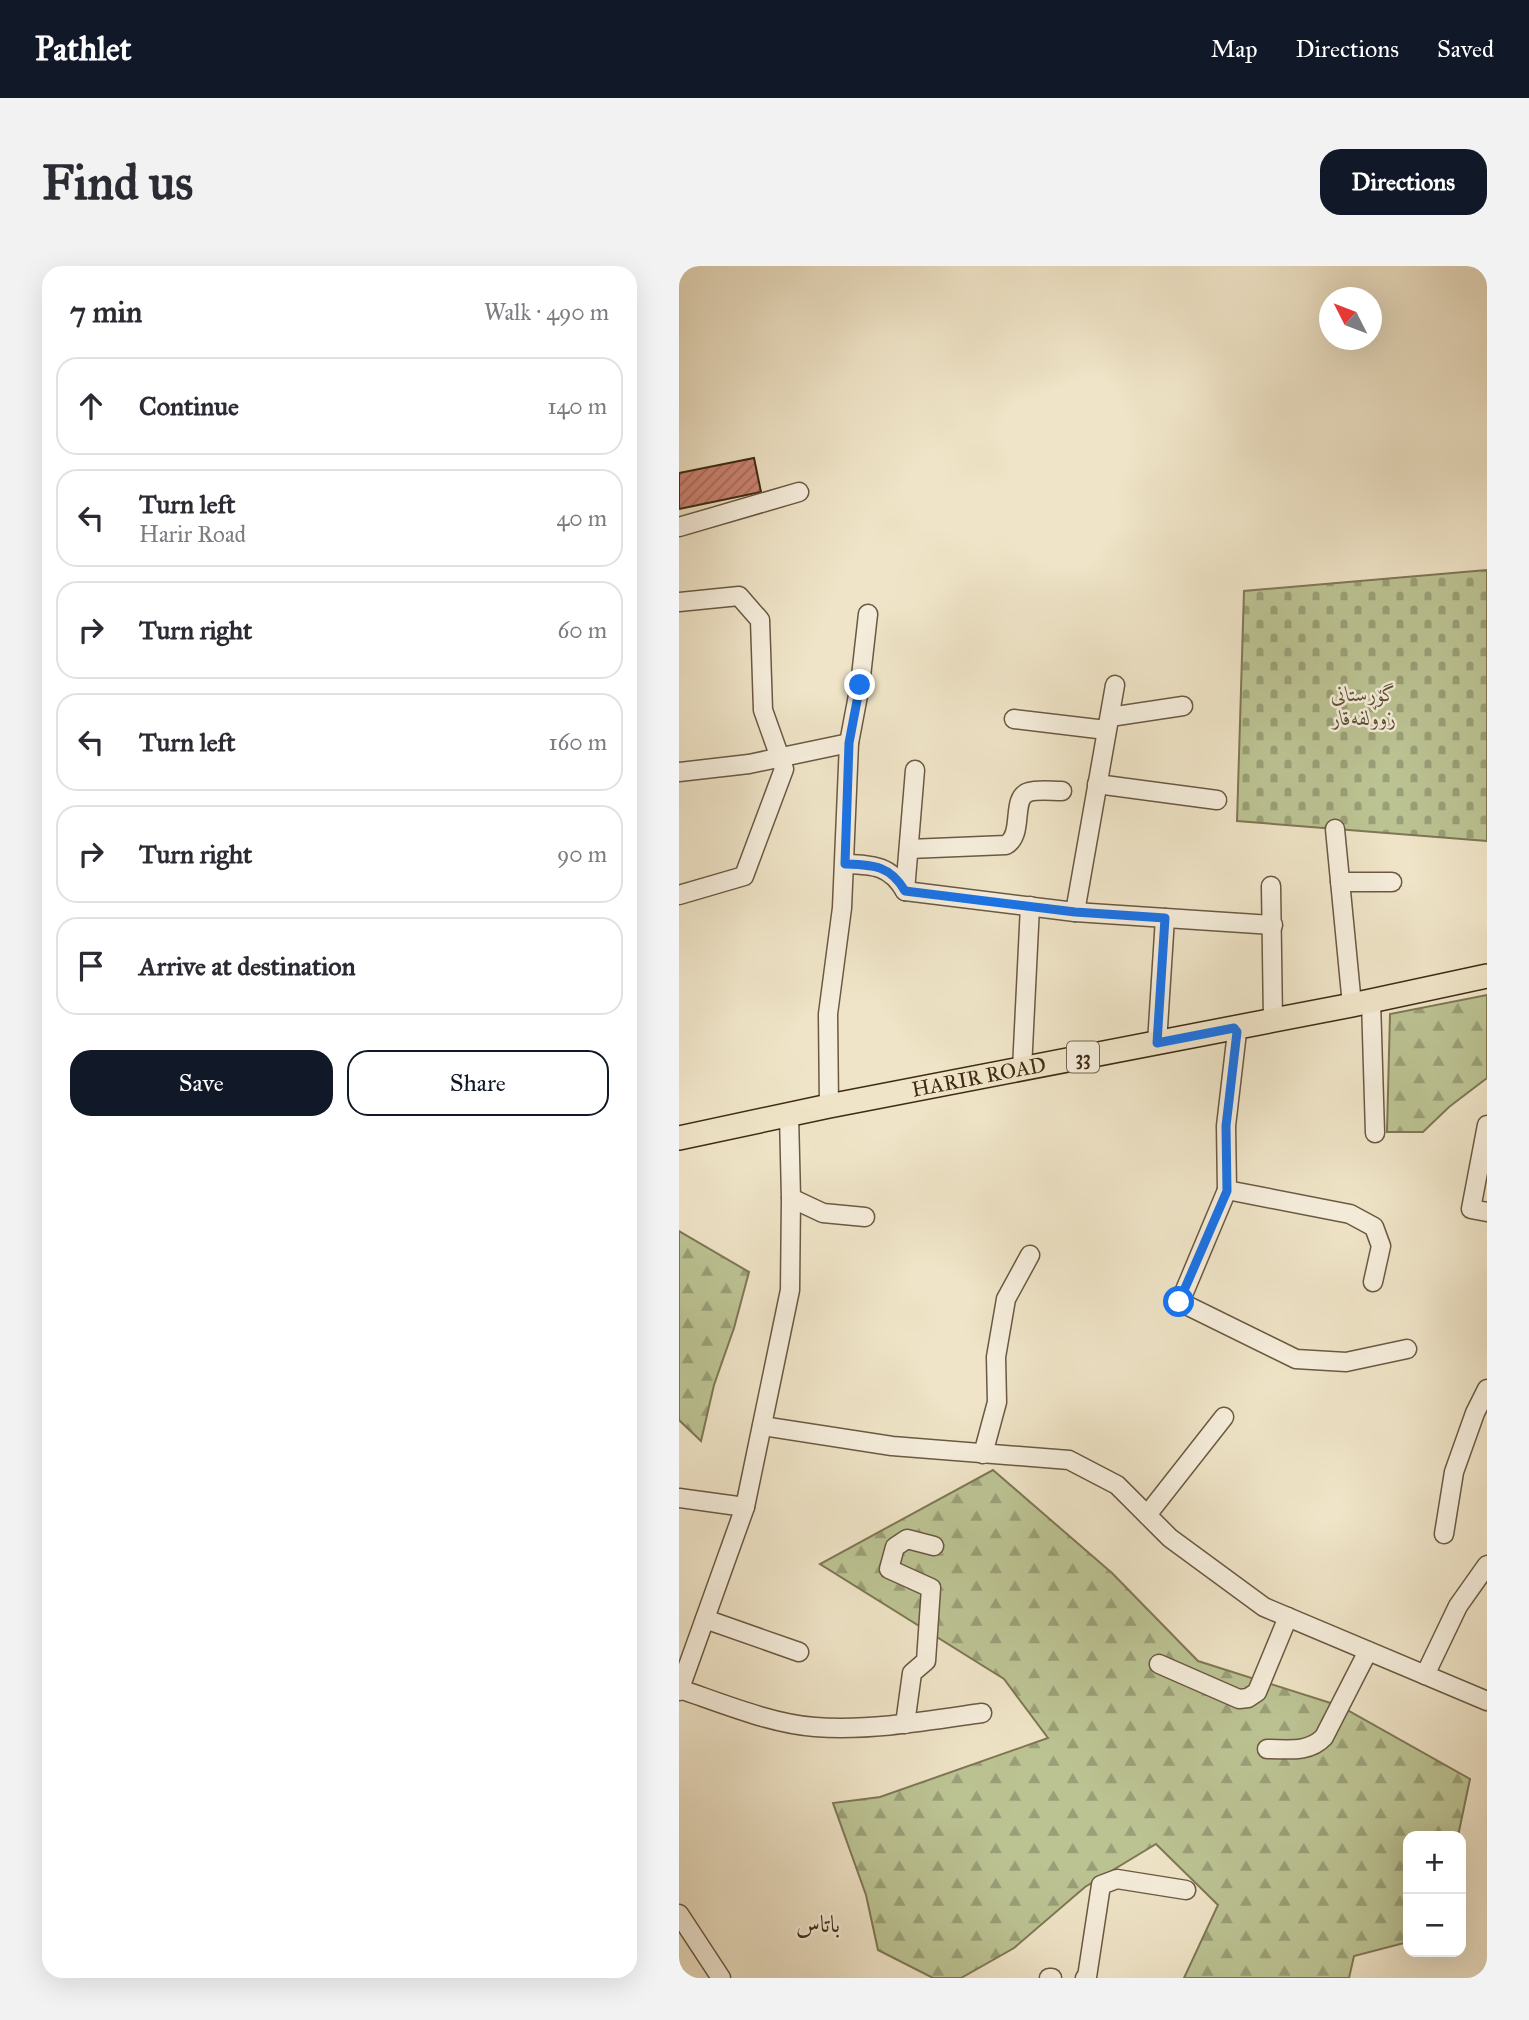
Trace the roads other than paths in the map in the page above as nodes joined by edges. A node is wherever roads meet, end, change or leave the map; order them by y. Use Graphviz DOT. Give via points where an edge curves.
graph roads {
  1 [pos="799,492"];
  2 [pos="679,527"];
  3 [pos="679,602"];
  4 [pos="868,614"];
  5 [pos="1115,685"];
  6 [pos="1183,706"];
  7 [pos="1013,719"];
  8 [pos="1108,723"];
  9 [pos="849,743"];
  10 [pos="779,758"];
  11 [pos="915,771"];
  12 [pos="679,772"];
  13 [pos="1097,784"];
  14 [pos="1062,791"];
  15 [pos="1217,800"];
  16 [pos="1335,829"];
  17 [pos="909,849"];
  18 [pos="845,864"];
  19 [pos="1339,882"];
  20 [pos="1392,882"];
  21 [pos="1271,886"];
  22 [pos="905,891"];
  23 [pos="679,895"];
  24 [pos="1030,906"];
  25 [pos="1075,912"];
  26 [pos="1165,918"];
  27 [pos="1273,925"];
  28 [pos="1487,976"];
  29 [pos="1361,1003"];
  30 [pos="1273,1021"];
  31 [pos="1234,1028"];
  32 [pos="1157,1043"];
  33 [pos="1022,1069"];
  34 [pos="829,1107"];
  35 [pos="789,1115"];
  36 [pos="1487,1125"];
  37 [pos="1375,1133"];
  38 [pos="679,1138"];
  39 [pos="1227,1191"];
  40 [pos="791,1198"];
  41 [pos="1487,1212"];
  42 [pos="865,1216"];
  43 [pos="1030,1255"];
  44 [pos="1373,1282"];
  45 [pos="1407,1349"];
  46 [pos="1487,1389"];
  47 [pos="1224,1417"];
  48 [pos="762,1426"];
  49 [pos="983,1454"];
  50 [pos="679,1498"];
  51 [pos="745,1507"];
  52 [pos="1147,1515"];
  53 [pos="1444,1534"];
  54 [pos="934,1546"];
  55 [pos="1487,1565"];
  56 [pos="1288,1617"];
  57 [pos="705,1619"];
  58 [pos="799,1651"];
  59 [pos="1368,1651"];
  60 [pos="1159,1664"];
  61 [pos="1425,1675"];
  62 [pos="679,1690"];
  63 [pos="1487,1701"];
  64 [pos="982,1713"];
  65 [pos="905,1724"];
  66 [pos="1267,1749"];
  67 [pos="1186,1890"];
  68 [pos="679,1914"];
  69 [pos="721,1978"];
  70 [pos="1085,1978"];
  1 -- 2 [label="street"];
  3 -- 10 [label="street" via="739,596 760,620 762,710"];
  4 -- 9 [label="street"];
  5 -- 8 [label="street"];
  6 -- 8 [label="street"];
  7 -- 8 [label="street"];
  8 -- 13 [label="street"];
  9 -- 10 [label="street"];
  9 -- 18 [label="street"];
  10 -- 12 [label="street"];
  10 -- 23 [label="street" via="784,769 744,876"];
  11 -- 17 [label="street"];
  13 -- 15 [label="street"];
  13 -- 25 [label="street"];
  14 -- 17 [label="street" via="1023,795 1016,835 1006,845"];
  16 -- 19 [label="street"];
  17 -- 22 [label="street"];
  18 -- 22 [label="street" via="884,869 897,876"];
  18 -- 34 [label="street" via="828,1014"];
  19 -- 20 [label="street"];
  19 -- 29 [label="street"];
  21 -- 27 [label="street"];
  22 -- 24 [label="street"];
  24 -- 25 [label="street"];
  24 -- 33 [label="street"];
  25 -- 26 [label="street"];
  26 -- 27 [label="street"];
  26 -- 32 [label="street"];
  27 -- 30 [label="street"];
  28 -- 29 [label="main road, HARIR ROAD / 33"];
  29 -- 30 [label="main road, HARIR ROAD / 33"];
  29 -- 37 [label="street"];
  30 -- 31 [label="main road, HARIR ROAD / 33"];
  31 -- 32 [label="main road, HARIR ROAD / 33"];
  31 -- 39 [label="street" via="1226,1126"];
  32 -- 33 [label="main road, HARIR ROAD / 33"];
  33 -- 34 [label="main road, HARIR ROAD / 33"];
  34 -- 35 [label="main road, HARIR ROAD / 33"];
  35 -- 38 [label="main road, HARIR ROAD / 33"];
  35 -- 40 [label="street"];
  36 -- 41 [label="street" via="1471,1209"];
  39 -- 44 [label="street" via="1350,1214 1374,1227 1381,1246"];
  39 -- 45 [label="street" via="1179,1302 1296,1359 1346,1362"];
  40 -- 42 [label="street" via="823,1213"];
  40 -- 48 [label="street" via="790,1290"];
  43 -- 49 [label="street" via="1006,1299 996,1357 997,1402"];
  46 -- 53 [label="street" via="1454,1472"];
  47 -- 52 [label="street"];
  48 -- 49 [label="street" via="892,1447"];
  48 -- 51 [label="street"];
  49 -- 52 [label="street" via="1069,1460 1117,1485"];
  50 -- 51 [label="street"];
  51 -- 57 [label="street"];
  52 -- 56 [label="street" via="1170,1538 1264,1607"];
  54 -- 65 [label="street" via="907,1539 895,1547 889,1569 931,1588 926,1661 912,1673"];
  55 -- 61 [label="street" via="1458,1605"];
  56 -- 59 [label="street"];
  56 -- 60 [label="street" via="1257,1692 1248,1698 1240,1699"];
  57 -- 58 [label="street"];
  57 -- 62 [label="street"];
  59 -- 61 [label="street"];
  59 -- 66 [label="street" via="1317,1745"];
  61 -- 63 [label="street"];
  62 -- 65 [label="street" via="756,1715 814,1727"];
  64 -- 65 [label="street"];
  67 -- 70 [label="street" via="1117,1879 1101,1885"];
  68 -- 69 [label="street"];
}
